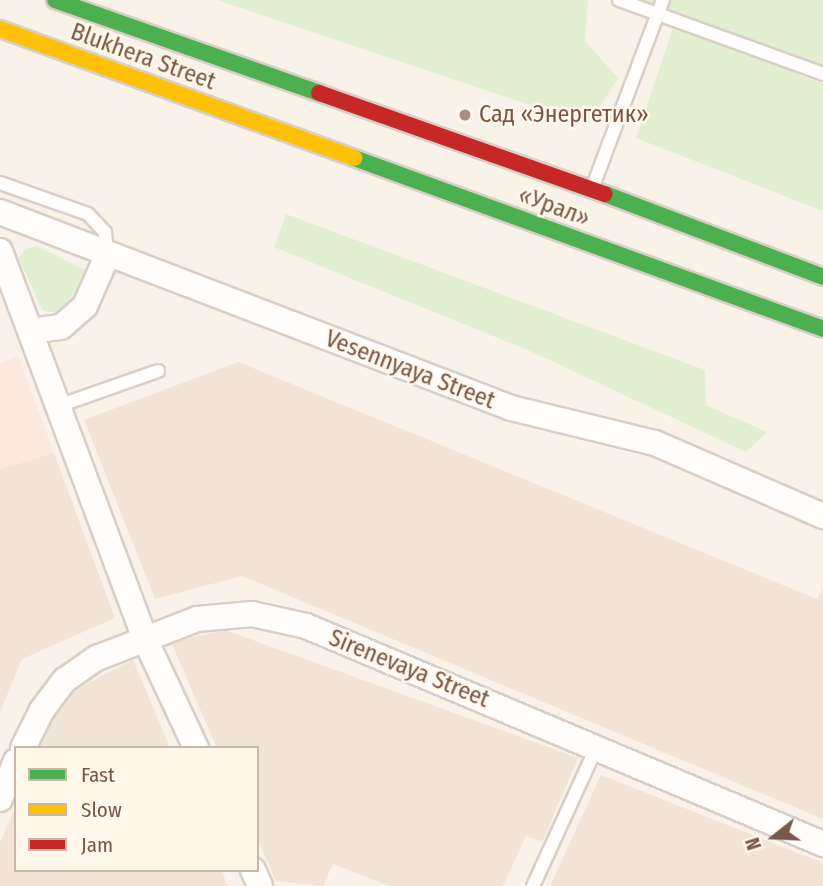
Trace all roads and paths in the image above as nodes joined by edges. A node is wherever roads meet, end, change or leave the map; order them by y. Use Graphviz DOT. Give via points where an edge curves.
graph roads {
  1 [pos="55,0"];
  2 [pos="619,0"];
  3 [pos="663,0"];
  4 [pos="658,14"];
  5 [pos="0,29"];
  6 [pos="823,74"];
  7 [pos="398,121"];
  8 [pos="270,128"];
  9 [pos="0,183"];
  10 [pos="592,189"];
  11 [pos="0,212"];
  12 [pos="0,251"];
  13 [pos="107,256"];
  14 [pos="823,277"];
  15 [pos="823,329"];
  16 [pos="32,331"];
  17 [pos="158,370"];
  18 [pos="61,405"];
  19 [pos="823,516"];
  20 [pos="144,637"];
  21 [pos="597,745"];
  22 [pos="24,746"];
  23 [pos="195,746"];
  24 [pos="14,766"];
  25 [pos="0,799"];
  26 [pos="823,844"];
  27 [pos="533,886"];
  1 -- 7 [label="main road, Blukhera Street"];
  2 -- 4 [label="lane"];
  3 -- 4 [label="lane"];
  4 -- 6 [label="lane"];
  4 -- 10 [label="lane"];
  5 -- 8 [label="main road, Blukhera Street"];
  7 -- 10 [label="main road, «Урал»"];
  8 -- 15 [label="main road, «Урал»"];
  9 -- 13 [label="lane" via="88,215 105,232"];
  10 -- 14 [label="main road, «Урал»"];
  11 -- 13 [label="street, Vesennyaya Street"];
  12 -- 16 [label="street"];
  13 -- 16 [label="street" via="85,306 61,327"];
  13 -- 19 [label="street, Vesennyaya Street" via="511,408 655,443"];
  16 -- 18 [label="street"];
  17 -- 18 [label="lane"];
  18 -- 20 [label="street"];
  20 -- 21 [label="street, Sirenevaya Street" via="223,614 282,619"];
  20 -- 22 [label="street, Sirenevaya Street" via="97,658 65,680 42,710"];
  20 -- 23 [label="street"];
  21 -- 26 [label="street, Sirenevaya Street"];
  21 -- 27 [label="lane"];
  24 -- 25 [label="street"];
}
